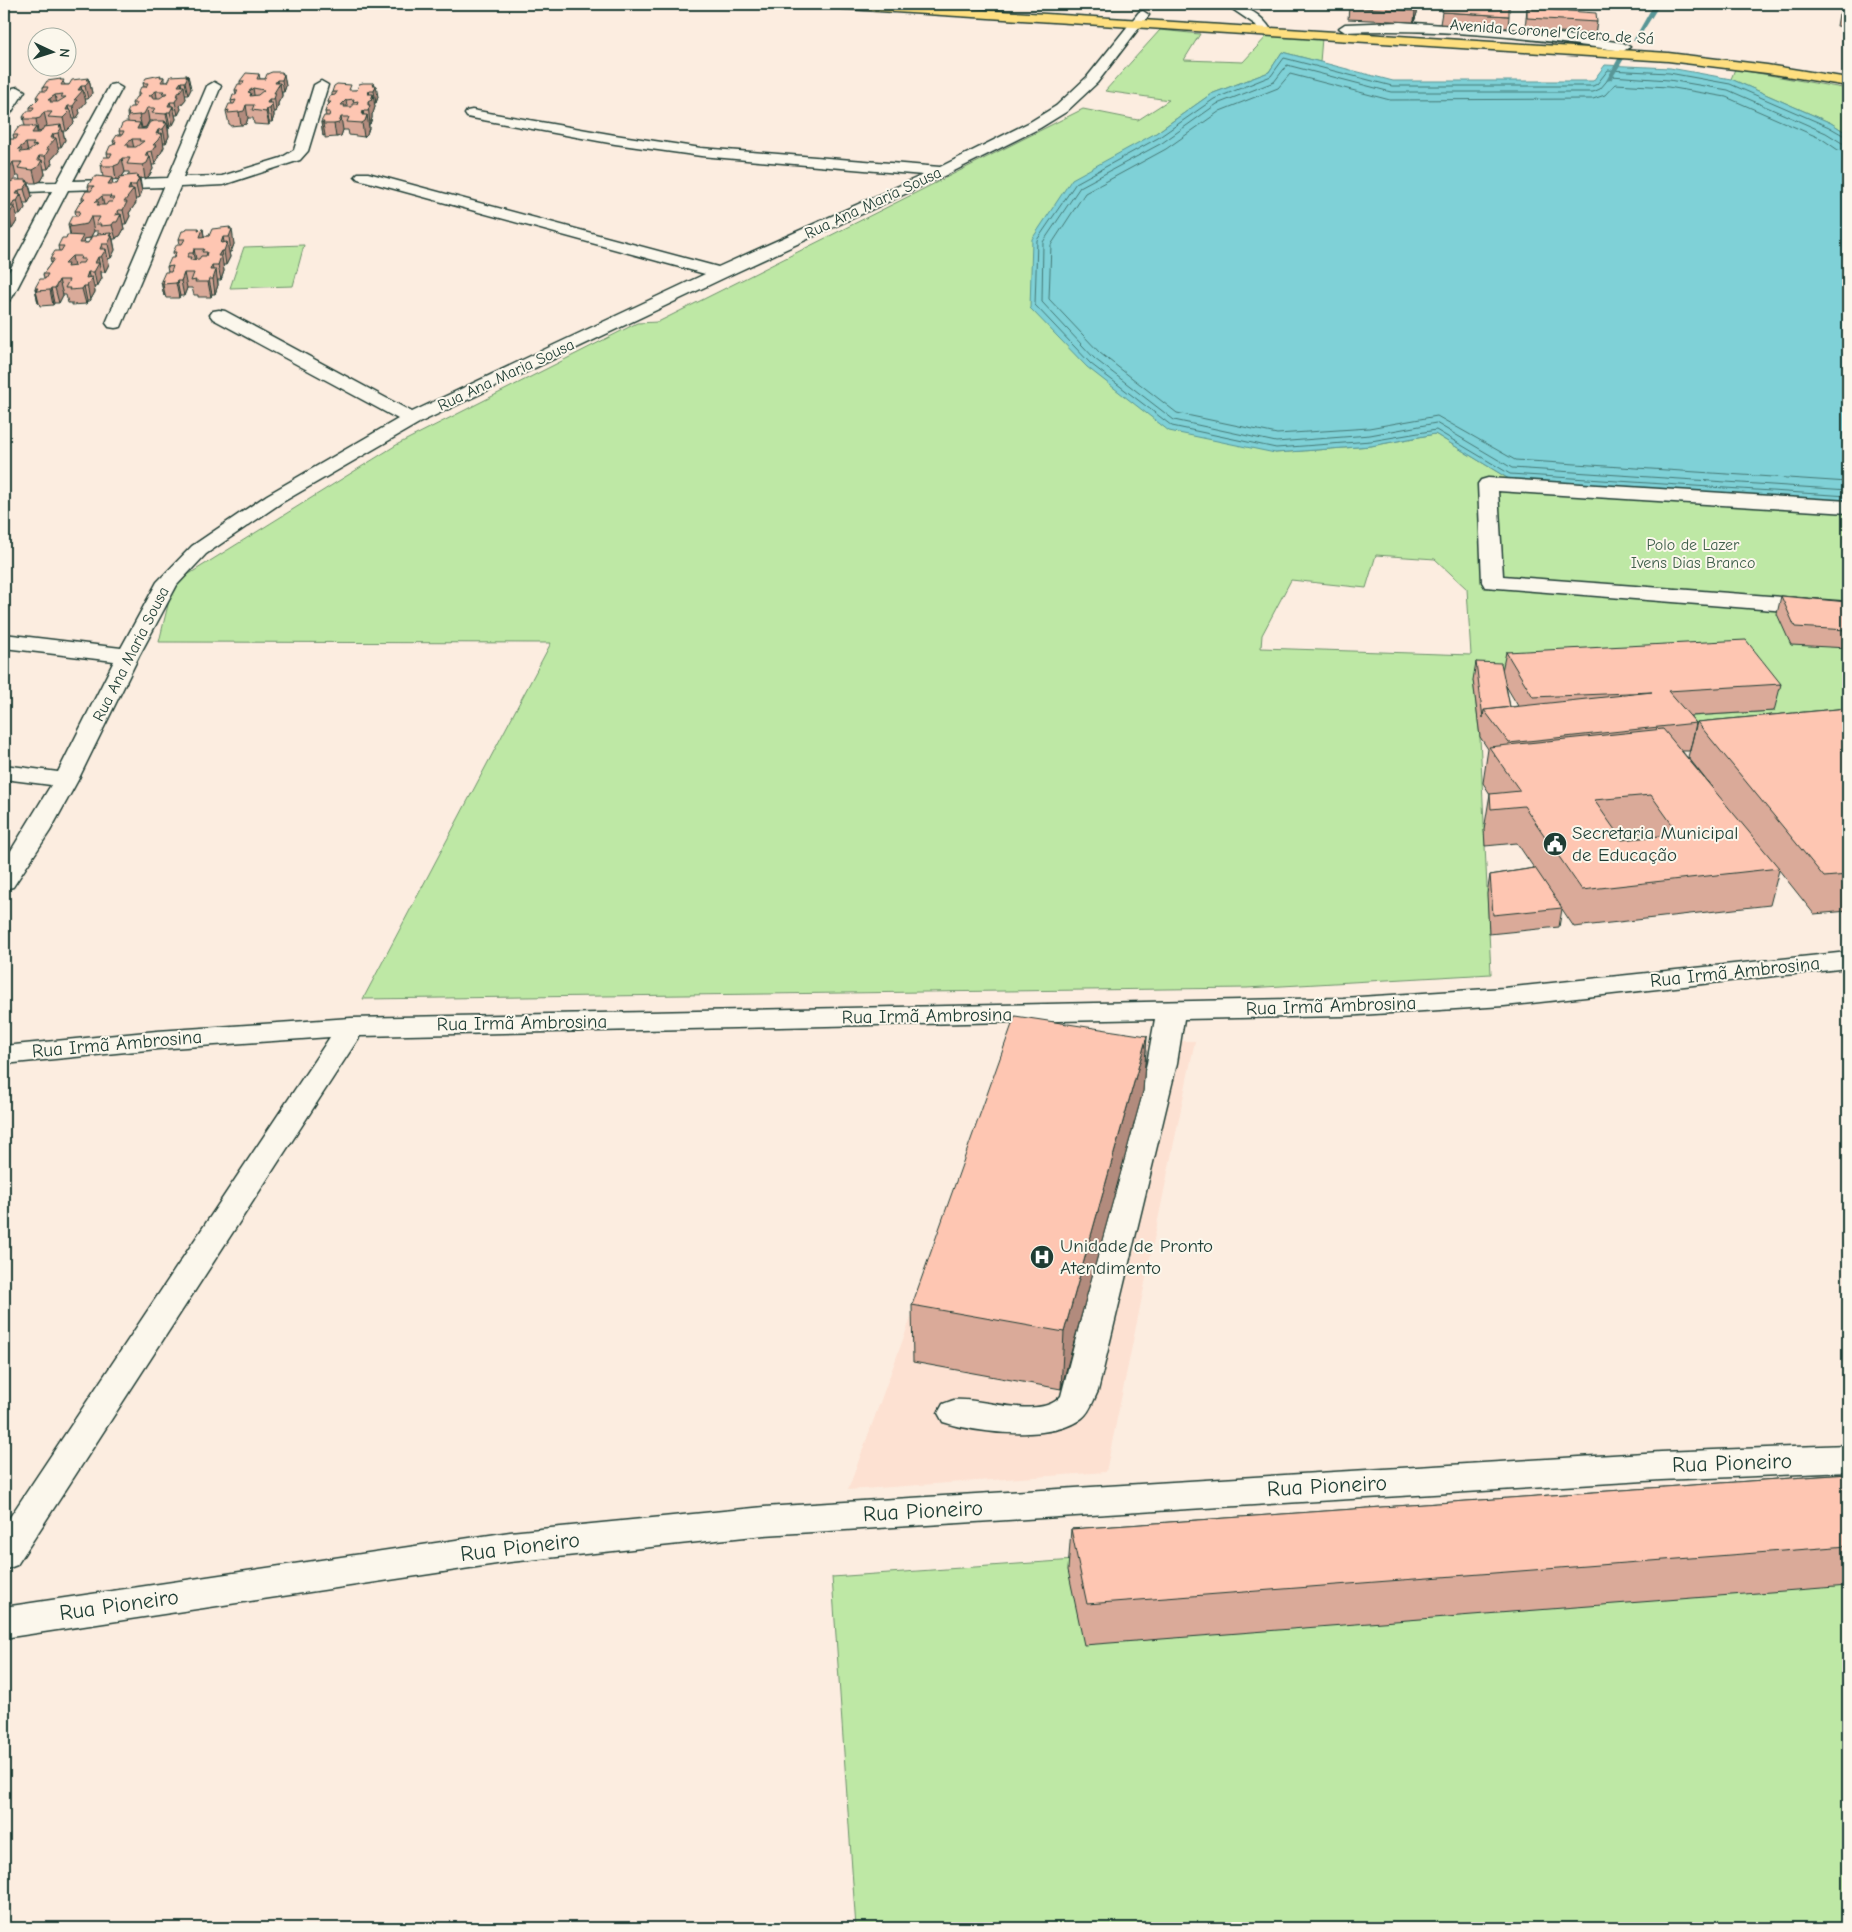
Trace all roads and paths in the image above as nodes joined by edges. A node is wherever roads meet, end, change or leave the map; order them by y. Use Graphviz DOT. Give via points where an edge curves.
graph roads {
  1 [pos="832,4"];
  2 [pos="949,4"];
  3 [pos="1231,4"];
  4 [pos="996,5"];
  5 [pos="1141,19"];
  6 [pos="1263,26"];
  7 [pos="1848,75"];
  8 [pos="1848,82"];
  9 [pos="321,85"];
  10 [pos="214,86"];
  11 [pos="115,88"];
  12 [pos="18,91"];
  13 [pos="4,113"];
  14 [pos="472,114"];
  15 [pos="943,171"];
  16 [pos="363,176"];
  17 [pos="173,183"];
  18 [pos="62,186"];
  19 [pos="4,188"];
  20 [pos="720,274"];
  21 [pos="4,296"];
  22 [pos="220,315"];
  23 [pos="115,323"];
  24 [pos="412,419"];
  25 [pos="1848,507"];
  26 [pos="1848,609"];
  27 [pos="4,640"];
  28 [pos="128,656"];
  29 [pos="4,772"];
  30 [pos="66,780"];
  31 [pos="4,881"];
  32 [pos="1848,960"];
  33 [pos="1171,1011"];
  34 [pos="351,1027"];
  35 [pos="4,1055"];
  36 [pos="955,1414"];
  37 [pos="1848,1458"];
  38 [pos="4,1554"];
  39 [pos="4,1623"];
  1 -- 5 [label="main road, Avenida Coronel Cícero de Sá"];
  2 -- 4 [label="main road, Avenida Coronel Cícero de Sá"];
  3 -- 6 [label="street"];
  4 -- 5 [label="main road, Avenida Coronel Cícero de Sá"];
  5 -- 6 [label="main road, Avenida Coronel Cícero de Sá"];
  5 -- 15 [label="street, Rua Ana Maria Sousa" via="1092,80 1061,108 1035,125"];
  6 -- 7 [label="main road, Avenida Coronel Cícero de Sá" via="1345,28 1623,47 1756,60"];
  6 -- 8 [label="main road, Avenida Coronel Cícero de Sá" via="1668,57"];
  9 -- 17 [label="street" via="301,151 295,157 223,180"];
  10 -- 17 [label="street"];
  11 -- 18 [label="street"];
  12 -- 13 [label="street"];
  14 -- 15 [label="street" via="699,151"];
  15 -- 20 [label="street, Rua Ana Maria Sousa"];
  16 -- 20 [label="street"];
  17 -- 18 [label="street"];
  17 -- 23 [label="street"];
  18 -- 19 [label="street"];
  18 -- 21 [label="street"];
  20 -- 24 [label="street, Rua Ana Maria Sousa"];
  22 -- 24 [label="street"];
  24 -- 28 [label="street, Rua Ana Maria Sousa" via="274,499 200,550 168,582"];
  25 -- 26 [label="street" via="1488,484 1493,582"];
  27 -- 28 [label="street"];
  28 -- 30 [label="street, Rua Ana Maria Sousa"];
  29 -- 30 [label="street"];
  30 -- 31 [label="street, Rua Ana Maria Sousa"];
  32 -- 33 [label="street, Rua Irmã Ambrosina" via="1504,998 1343,1007"];
  33 -- 34 [label="street, Rua Irmã Ambrosina"];
  33 -- 36 [label="street" via="1162,1063 1081,1391 1071,1408 1055,1417 1029,1419"];
  34 -- 35 [label="street, Rua Irmã Ambrosina" via="157,1040"];
  34 -- 38 [label="street"];
  37 -- 39 [label="street, Rua Pioneiro" via="1661,1466 764,1520 510,1547"];
}
